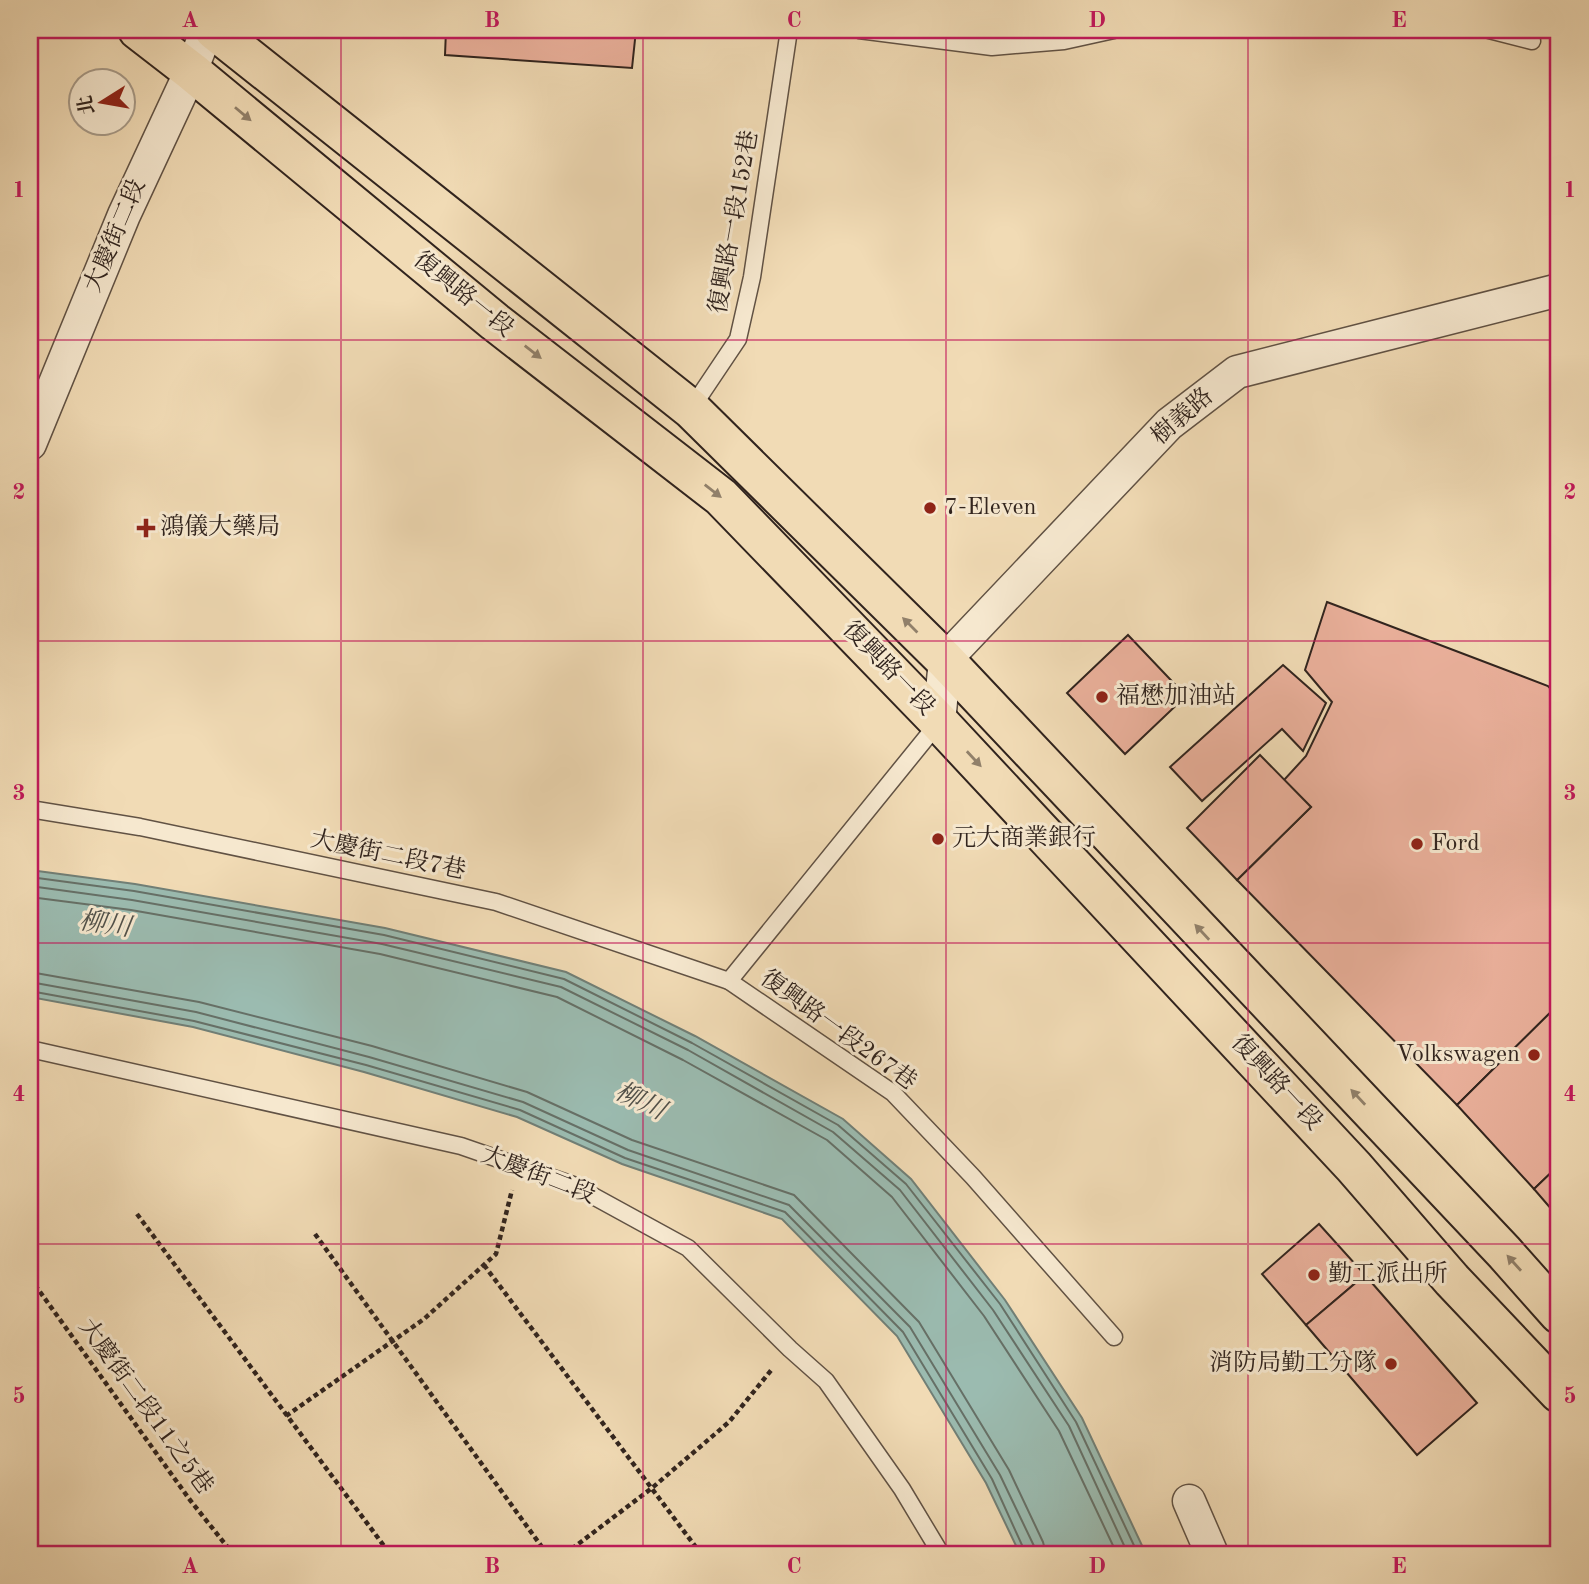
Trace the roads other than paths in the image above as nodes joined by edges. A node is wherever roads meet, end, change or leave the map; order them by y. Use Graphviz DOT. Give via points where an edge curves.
graph roads {
  1 [pos="138,30"];
  2 [pos="207,30"];
  3 [pos="214,30"];
  4 [pos="789,30"];
  5 [pos="859,30"];
  6 [pos="1114,30"];
  7 [pos="1489,30"];
  8 [pos="1532,41"];
  9 [pos="191,71"];
  10 [pos="1559,290"];
  11 [pos="691,409"];
  12 [pos="31,435"];
  13 [pos="945,660"];
  14 [pos="939,722"];
  15 [pos="30,809"];
  16 [pos="729,981"];
  17 [pos="30,1049"];
  18 [pos="1559,1314"];
  19 [pos="1114,1337"];
  20 [pos="1559,1393"];
  21 [pos="1189,1501"];
  22 [pos="941,1554"];
  23 [pos="1212,1554"];
  1 -- 9 [label="main road, 復興路一段"];
  2 -- 9 [label="street, 大慶街二段"];
  3 -- 11 [label="main road, 復興路一段"];
  4 -- 11 [label="lane, 復興路一段152巷" via="752,277 738,339"];
  5 -- 6 [label="lane" via="992,47 1064,41"];
  7 -- 8 [label="lane"];
  9 -- 12 [label="street, 大慶街二段"];
  9 -- 14 [label="main road, 復興路一段, one-way" via="495,322 721,497"];
  10 -- 13 [label="street, 樹義路" via="1237,372 1169,424"];
  13 -- 11 [label="main road, 復興路一段, one-way"];
  13 -- 14 [label="street"];
  18 -- 13 [label="main road, 復興路一段, one-way"];
  14 -- 16 [label="lane, 復興路一段267巷"];
  14 -- 20 [label="main road, 復興路一段, one-way"];
  15 -- 16 [label="lane, 大慶街二段7巷" via="140,827 496,902"];
  16 -- 19 [label="lane, 復興路一段267巷" via="893,1093"];
  17 -- 22 [label="lane, 大慶街二段" via="461,1146 573,1185 688,1248 826,1381 902,1489"];
  21 -- 23 [label="street"];
}
